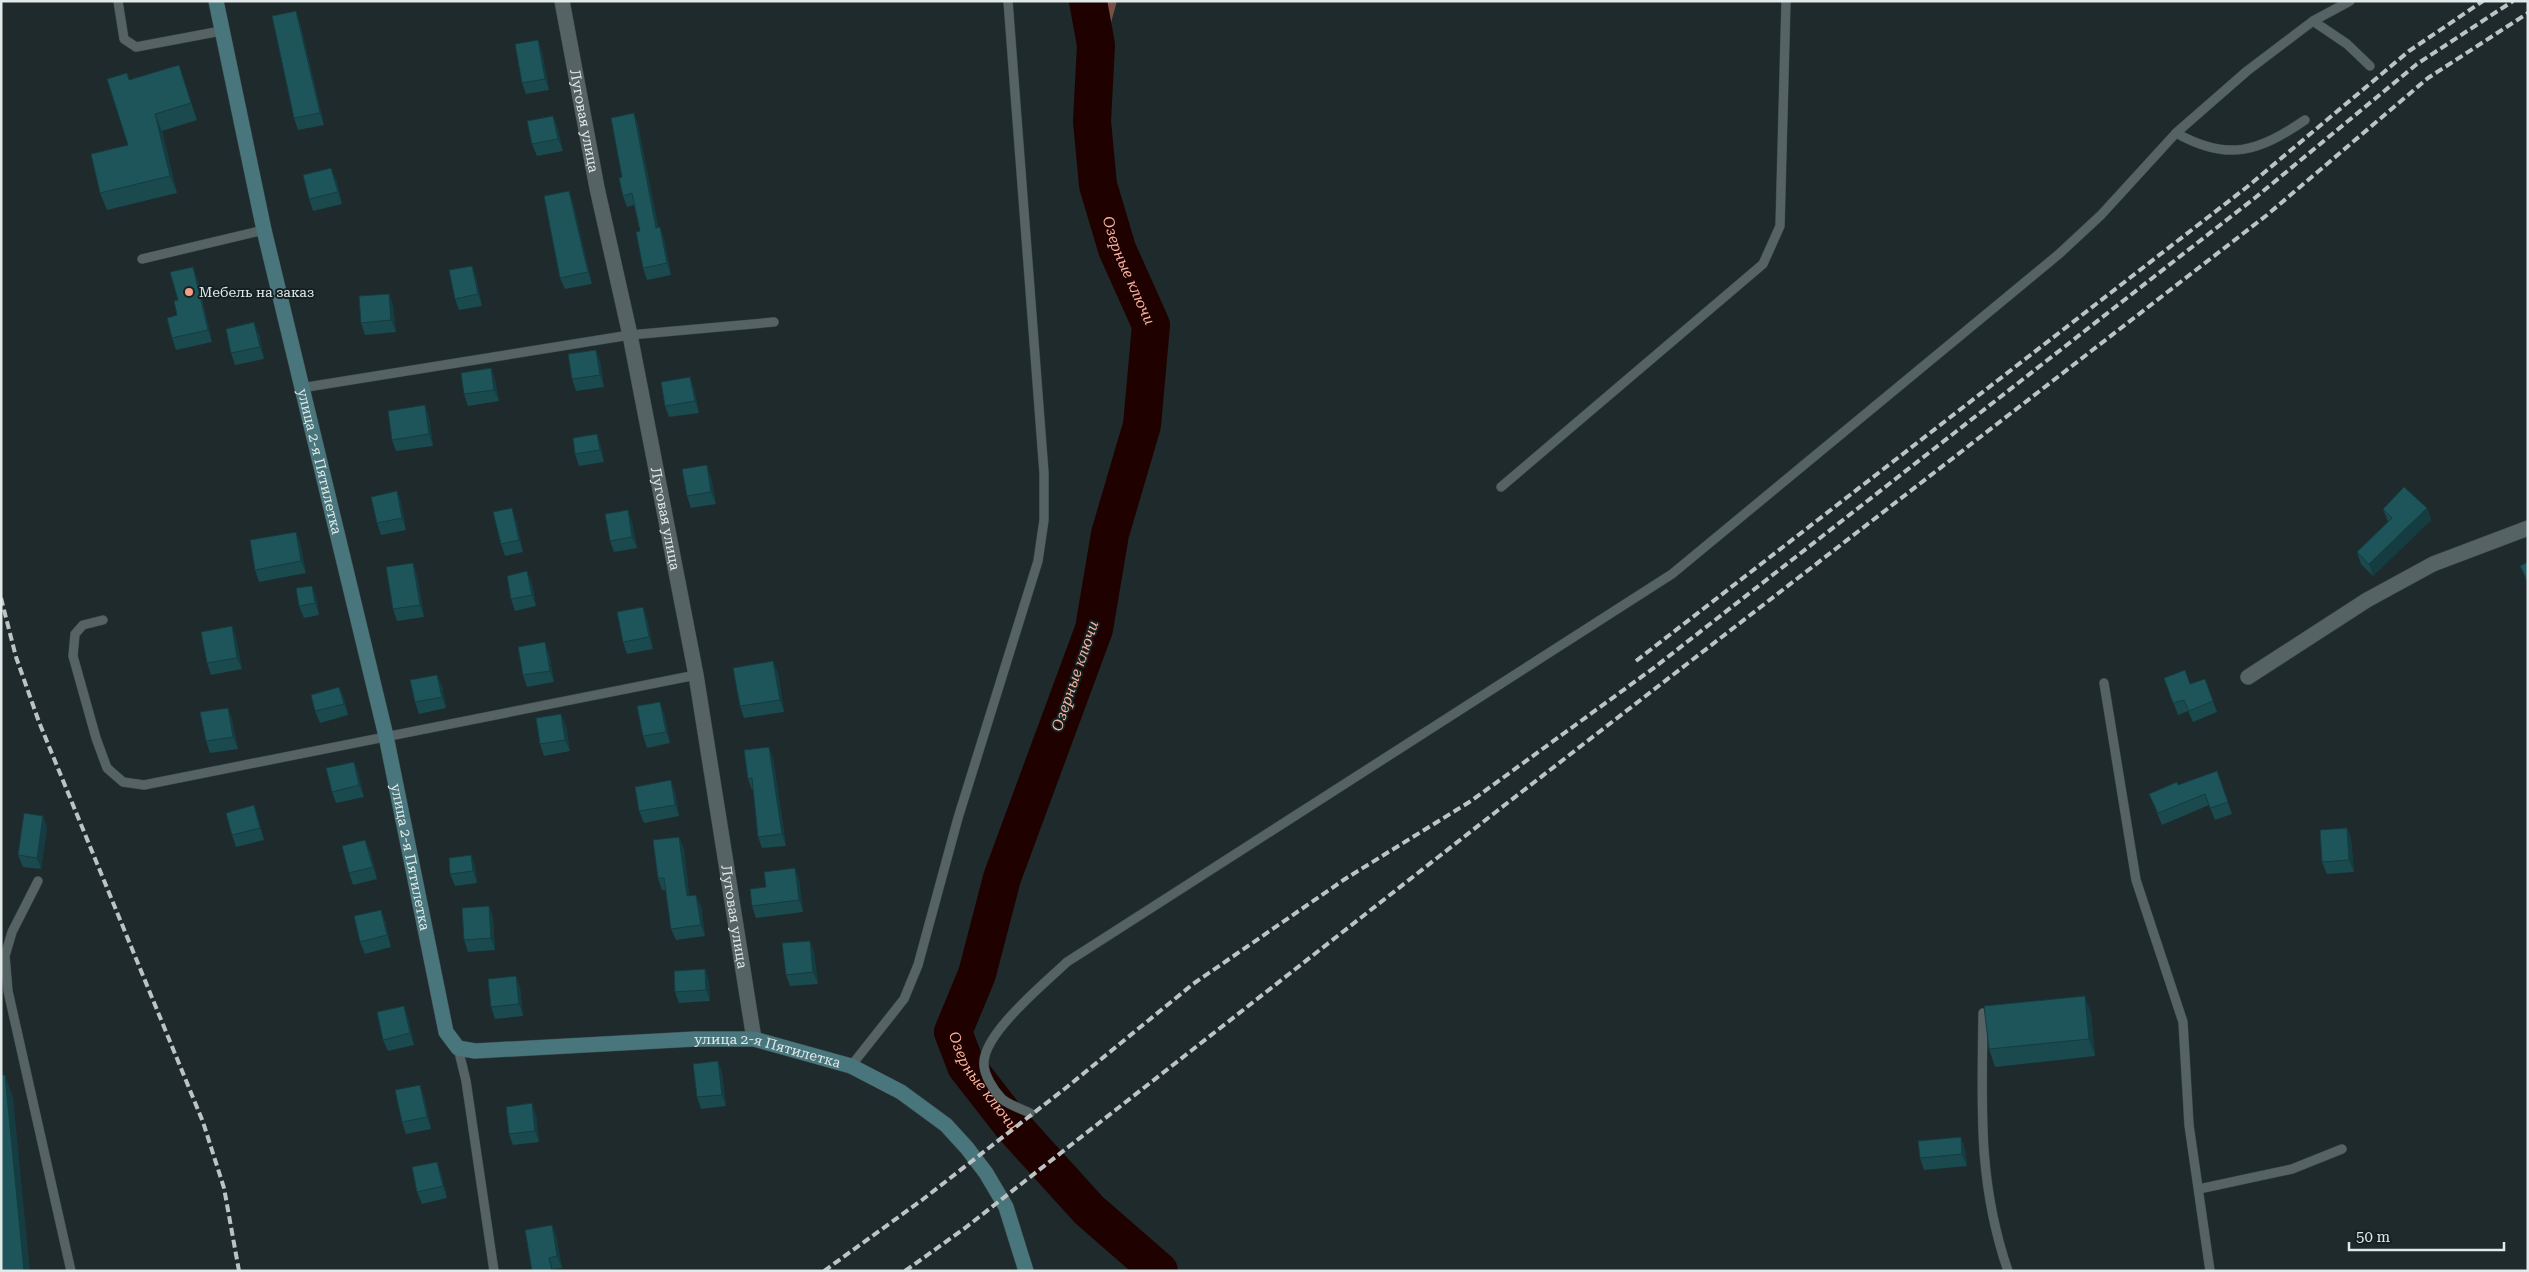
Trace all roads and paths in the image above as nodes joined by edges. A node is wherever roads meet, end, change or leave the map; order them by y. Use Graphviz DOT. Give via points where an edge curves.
graph roads {
  1 [pos="118,1"];
  2 [pos="216,1"];
  3 [pos="562,1"];
  4 [pos="1008,1"];
  5 [pos="1786,1"];
  6 [pos="2350,1"];
  7 [pos="2314,21"];
  8 [pos="221,31"];
  9 [pos="2370,66"];
  10 [pos="2305,120"];
  11 [pos="2176,133"];
  12 [pos="264,230"];
  13 [pos="142,259"];
  14 [pos="774,322"];
  15 [pos="630,335"];
  16 [pos="301,388"];
  17 [pos="1501,487"];
  18 [pos="2528,528"];
  19 [pos="103,620"];
  20 [pos="696,674"];
  21 [pos="2248,677"];
  22 [pos="2104,683"];
  23 [pos="386,736"];
  24 [pos="38,881"];
  25 [pos="1982,1013"];
  26 [pos="754,1039"];
  27 [pos="458,1048"];
  28 [pos="851,1066"];
  29 [pos="1030,1113"];
  30 [pos="2342,1150"];
  31 [pos="2199,1189"];
  32 [pos="71,1271"];
  33 [pos="494,1271"];
  34 [pos="1026,1271"];
  35 [pos="2008,1271"];
  36 [pos="2210,1271"];
  1 -- 8 [label="lane" via="124,40 136,47"];
  2 -- 8 [label="main road, улица 2-я Пятилетка"];
  3 -- 15 [label="street, Луговая улица" via="597,188"];
  4 -- 28 [label="lane" via="1044,473 1044,520 1038,561 958,818 918,965 904,999"];
  5 -- 17 [label="lane" via="1780,226 1763,264"];
  6 -- 7 [label="lane"];
  7 -- 9 [label="lane" via="2347,44"];
  7 -- 11 [label="lane" via="2247,71"];
  8 -- 12 [label="main road, улица 2-я Пятилетка"];
  10 -- 11 [label="lane" via="2276,140 2234,150 2196,144"];
  11 -- 29 [label="lane" via="2101,215 2059,254 1672,574 1067,962 1000,1027 984,1061 985,1074 1002,1100"];
  12 -- 13 [label="lane"];
  12 -- 16 [label="main road, улица 2-я Пятилетка"];
  14 -- 15 [label="lane"];
  15 -- 16 [label="lane"];
  15 -- 20 [label="street, Луговая улица"];
  16 -- 23 [label="main road, улица 2-я Пятилетка"];
  18 -- 21 [label="street" via="2433,564 2367,600"];
  19 -- 23 [label="lane" via="83,625 75,634 72,656 107,768 123,782 144,785"];
  20 -- 23 [label="lane"];
  20 -- 26 [label="street, Луговая улица"];
  22 -- 31 [label="lane" via="2136,880 2183,1022 2189,1125"];
  23 -- 27 [label="main road, улица 2-я Пятилетка" via="439,1005 446,1032"];
  24 -- 32 [label="lane" via="12,932 5,956 8,991"];
  25 -- 35 [label="lane" via="1981,1128 1986,1180"];
  26 -- 27 [label="main road, улица 2-я Пятилетка" via="695,1039 475,1051"];
  26 -- 28 [label="main road, улица 2-я Пятилетка"];
  27 -- 33 [label="lane" via="466,1081"];
  28 -- 34 [label="main road, улица 2-я Пятилетка" via="900,1092 946,1125 967,1148 1006,1207"];
  30 -- 31 [label="lane" via="2292,1169"];
  31 -- 36 [label="lane"];
}
